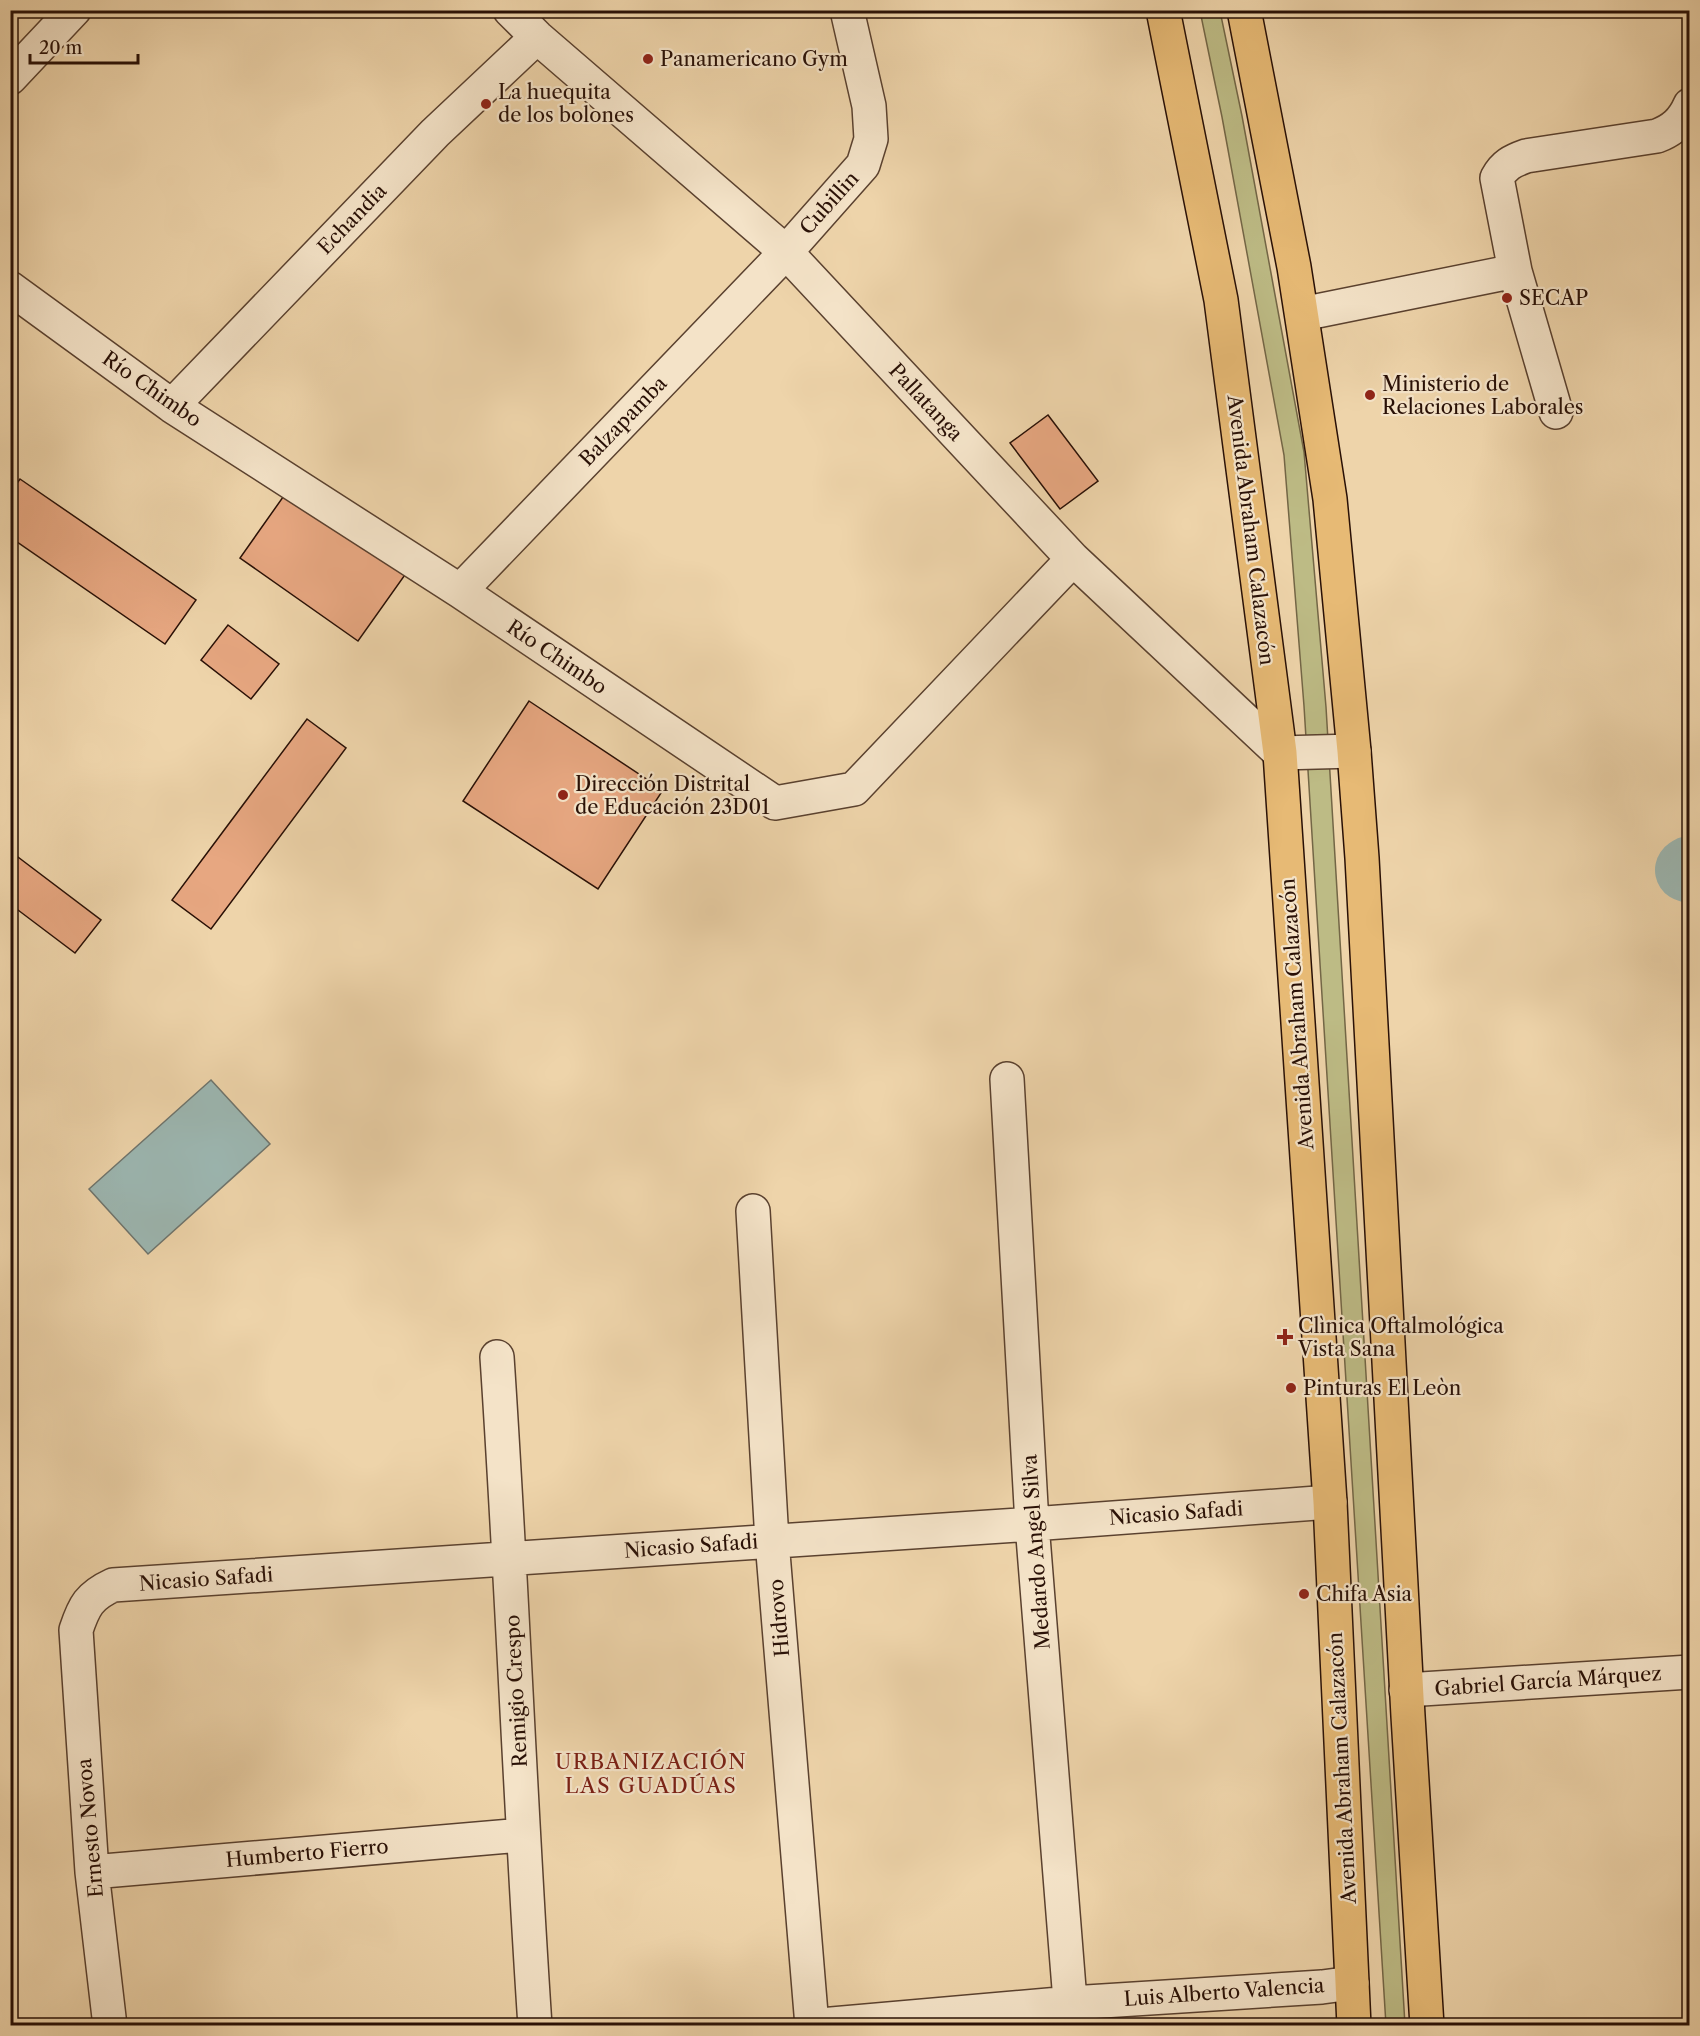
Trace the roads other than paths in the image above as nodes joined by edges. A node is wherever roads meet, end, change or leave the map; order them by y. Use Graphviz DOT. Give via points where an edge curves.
graph roads {
  1 [pos="74,10"];
  2 [pos="510,10"];
  3 [pos="847,10"];
  4 [pos="1163,10"];
  5 [pos="1244,10"];
  6 [pos="537,37"];
  7 [pos="10,78"];
  8 [pos="1689,105"];
  9 [pos="786,252"];
  10 [pos="1515,271"];
  11 [pos="10,288"];
  12 [pos="1302,314"];
  13 [pos="172,406"];
  14 [pos="1556,412"];
  15 [pos="1072,559"];
  16 [pos="460,591"];
  17 [pos="1354,751"];
  18 [pos="1280,753"];
  19 [pos="1007,1078"];
  20 [pos="753,1211"];
  21 [pos="497,1357"];
  22 [pos="1330,1502"];
  23 [pos="1032,1524"];
  24 [pos="772,1541"];
  25 [pos="510,1559"];
  26 [pos="76,1630"];
  27 [pos="1689,1672"];
  28 [pos="1406,1690"];
  29 [pos="522,1835"];
  30 [pos="92,1872"];
  31 [pos="1352,1983"];
  32 [pos="1072,2014"];
  33 [pos="110,2025"];
  34 [pos="535,2025"];
  35 [pos="811,2025"];
  36 [pos="1354,2025"];
  37 [pos="1427,2025"];
  1 -- 7 [label="street"];
  2 -- 6 [label="street, Pallatanga"];
  3 -- 9 [label="street, Cubillin" via="870,106 871,139 863,165"];
  4 -- 18 [label="main road, Avenida Abraham Calazacón" via="1221,300"];
  5 -- 12 [label="main road"];
  6 -- 9 [label="street, Pallatanga"];
  6 -- 13 [label="street, Echandia" via="435,133"];
  8 -- 10 [label="street" via="1681,121 1657,136 1526,156 1503,168 1497,178"];
  9 -- 15 [label="street, Pallatanga"];
  9 -- 16 [label="street, Balzapamba"];
  10 -- 12 [label="street"];
  10 -- 14 [label="street"];
  11 -- 13 [label="street, Río Chimbo"];
  12 -- 17 [label="main road" via="1330,499"];
  13 -- 16 [label="street, Río Chimbo"];
  15 -- 16 [label="street, Río Chimbo" via="854,789 775,803"];
  15 -- 18 [label="street, Pallatanga"];
  17 -- 18 [label="street"];
  17 -- 28 [label="main road"];
  18 -- 22 [label="main road, Avenida Abraham Calazacón"];
  19 -- 23 [label="street, Medardo Angel Silva"];
  20 -- 24 [label="street, Hidrovo"];
  21 -- 25 [label="street, Remigio Crespo"];
  22 -- 23 [label="street, Nicasio Safadi"];
  22 -- 31 [label="main road, Avenida Abraham Calazacón"];
  23 -- 24 [label="street, Nicasio Safadi"];
  23 -- 32 [label="street, Medardo Angel Silva"];
  24 -- 25 [label="street, Nicasio Safadi"];
  24 -- 35 [label="street, Hidrovo"];
  25 -- 26 [label="street, Nicasio Safadi" via="113,1586 97,1593 82,1609"];
  25 -- 29 [label="street, Remigio Crespo"];
  26 -- 30 [label="street, Ernesto Novoa"];
  27 -- 28 [label="street, Gabriel García Márquez"];
  28 -- 37 [label="main road"];
  29 -- 30 [label="street, Humberto Fierro"];
  29 -- 34 [label="street, Remigio Crespo"];
  30 -- 33 [label="street, Ernesto Novoa"];
  31 -- 32 [label="street, Luis Alberto Valencia"];
  31 -- 36 [label="main road, Avenida Abraham Calazacón"];
  32 -- 35 [label="street, Luis Alberto Valencia"];
}
